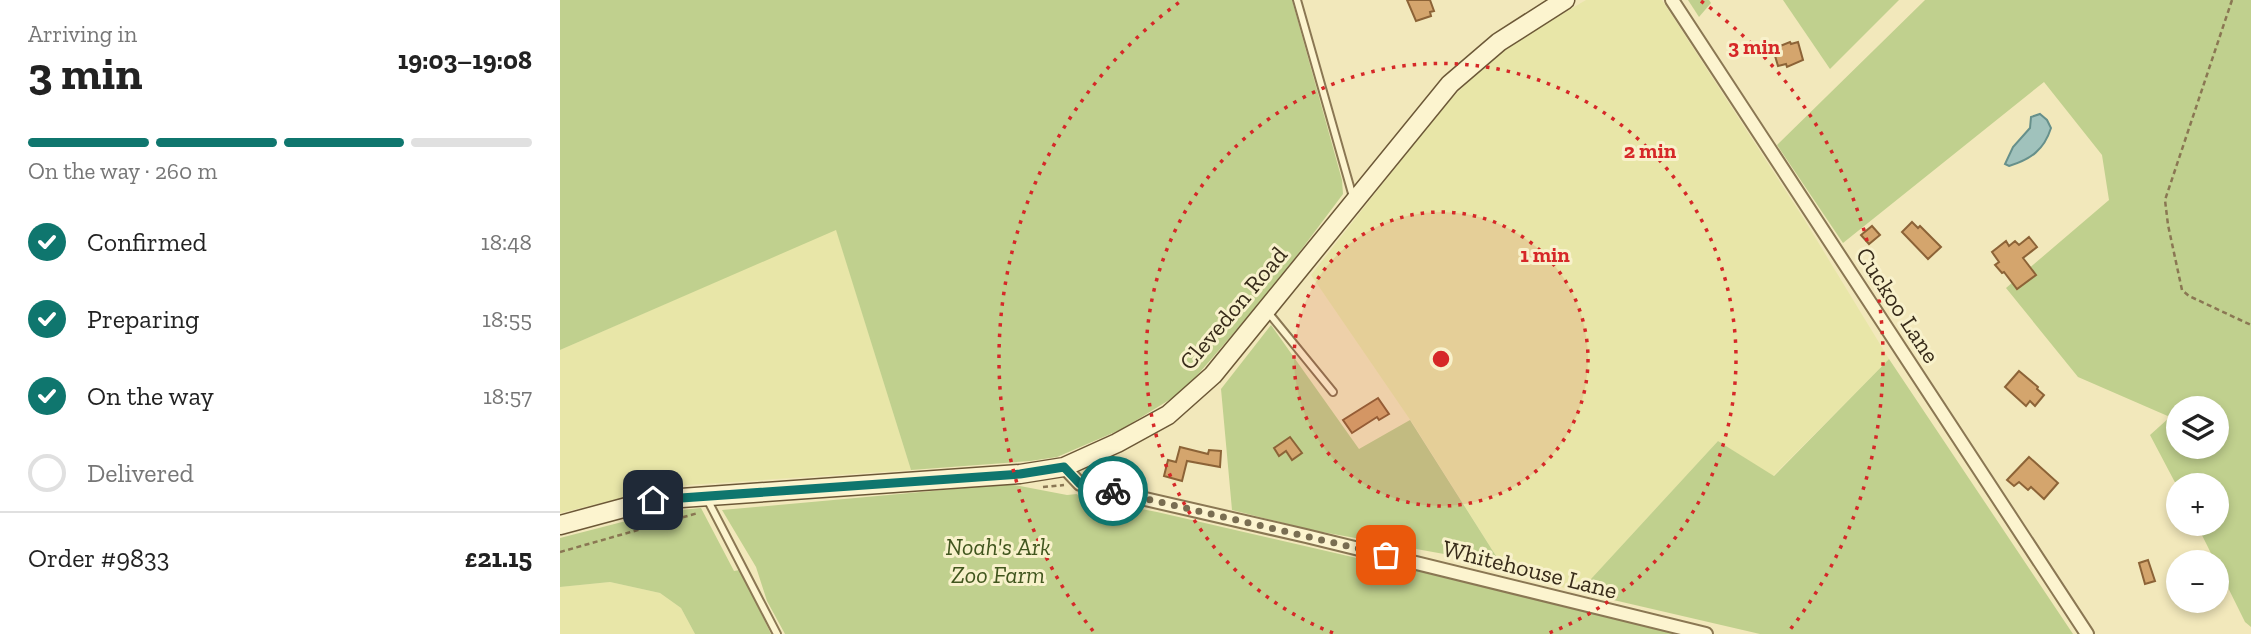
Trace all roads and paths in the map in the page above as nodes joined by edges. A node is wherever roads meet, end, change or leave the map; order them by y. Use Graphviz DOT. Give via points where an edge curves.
graph roads {
  1 [pos="1297,0"];
  2 [pos="1565,0"];
  3 [pos="1672,0"];
  4 [pos="2232,0"];
  5 [pos="1354,201"];
  6 [pos="1266,309"];
  7 [pos="2251,325"];
  8 [pos="1333,392"];
  9 [pos="1064,467"];
  10 [pos="708,502"];
  11 [pos="560,525"];
  12 [pos="560,552"];
  13 [pos="777,634"];
  14 [pos="1706,634"];
  15 [pos="2087,634"];
  1 -- 5 [label="lane"];
  2 -- 5 [label="main road, Clevedon Road" via="1499,42 1450,84"];
  3 -- 15 [label="street, Cuckoo Lane"];
  4 -- 7 [label="path" via="2165,200 2182,290"];
  5 -- 6 [label="main road, Clevedon Road"];
  6 -- 8 [label="lane"];
  6 -- 9 [label="main road, Clevedon Road" via="1213,375 1168,415"];
  9 -- 10 [label="main road, Clevedon Road"];
  9 -- 14 [label="street, Whitehouse Lane" via="1080,484"];
  10 -- 11 [label="main road, Clevedon Road" via="653,500"];
  10 -- 12 [label="path"];
  10 -- 13 [label="lane"];
}
